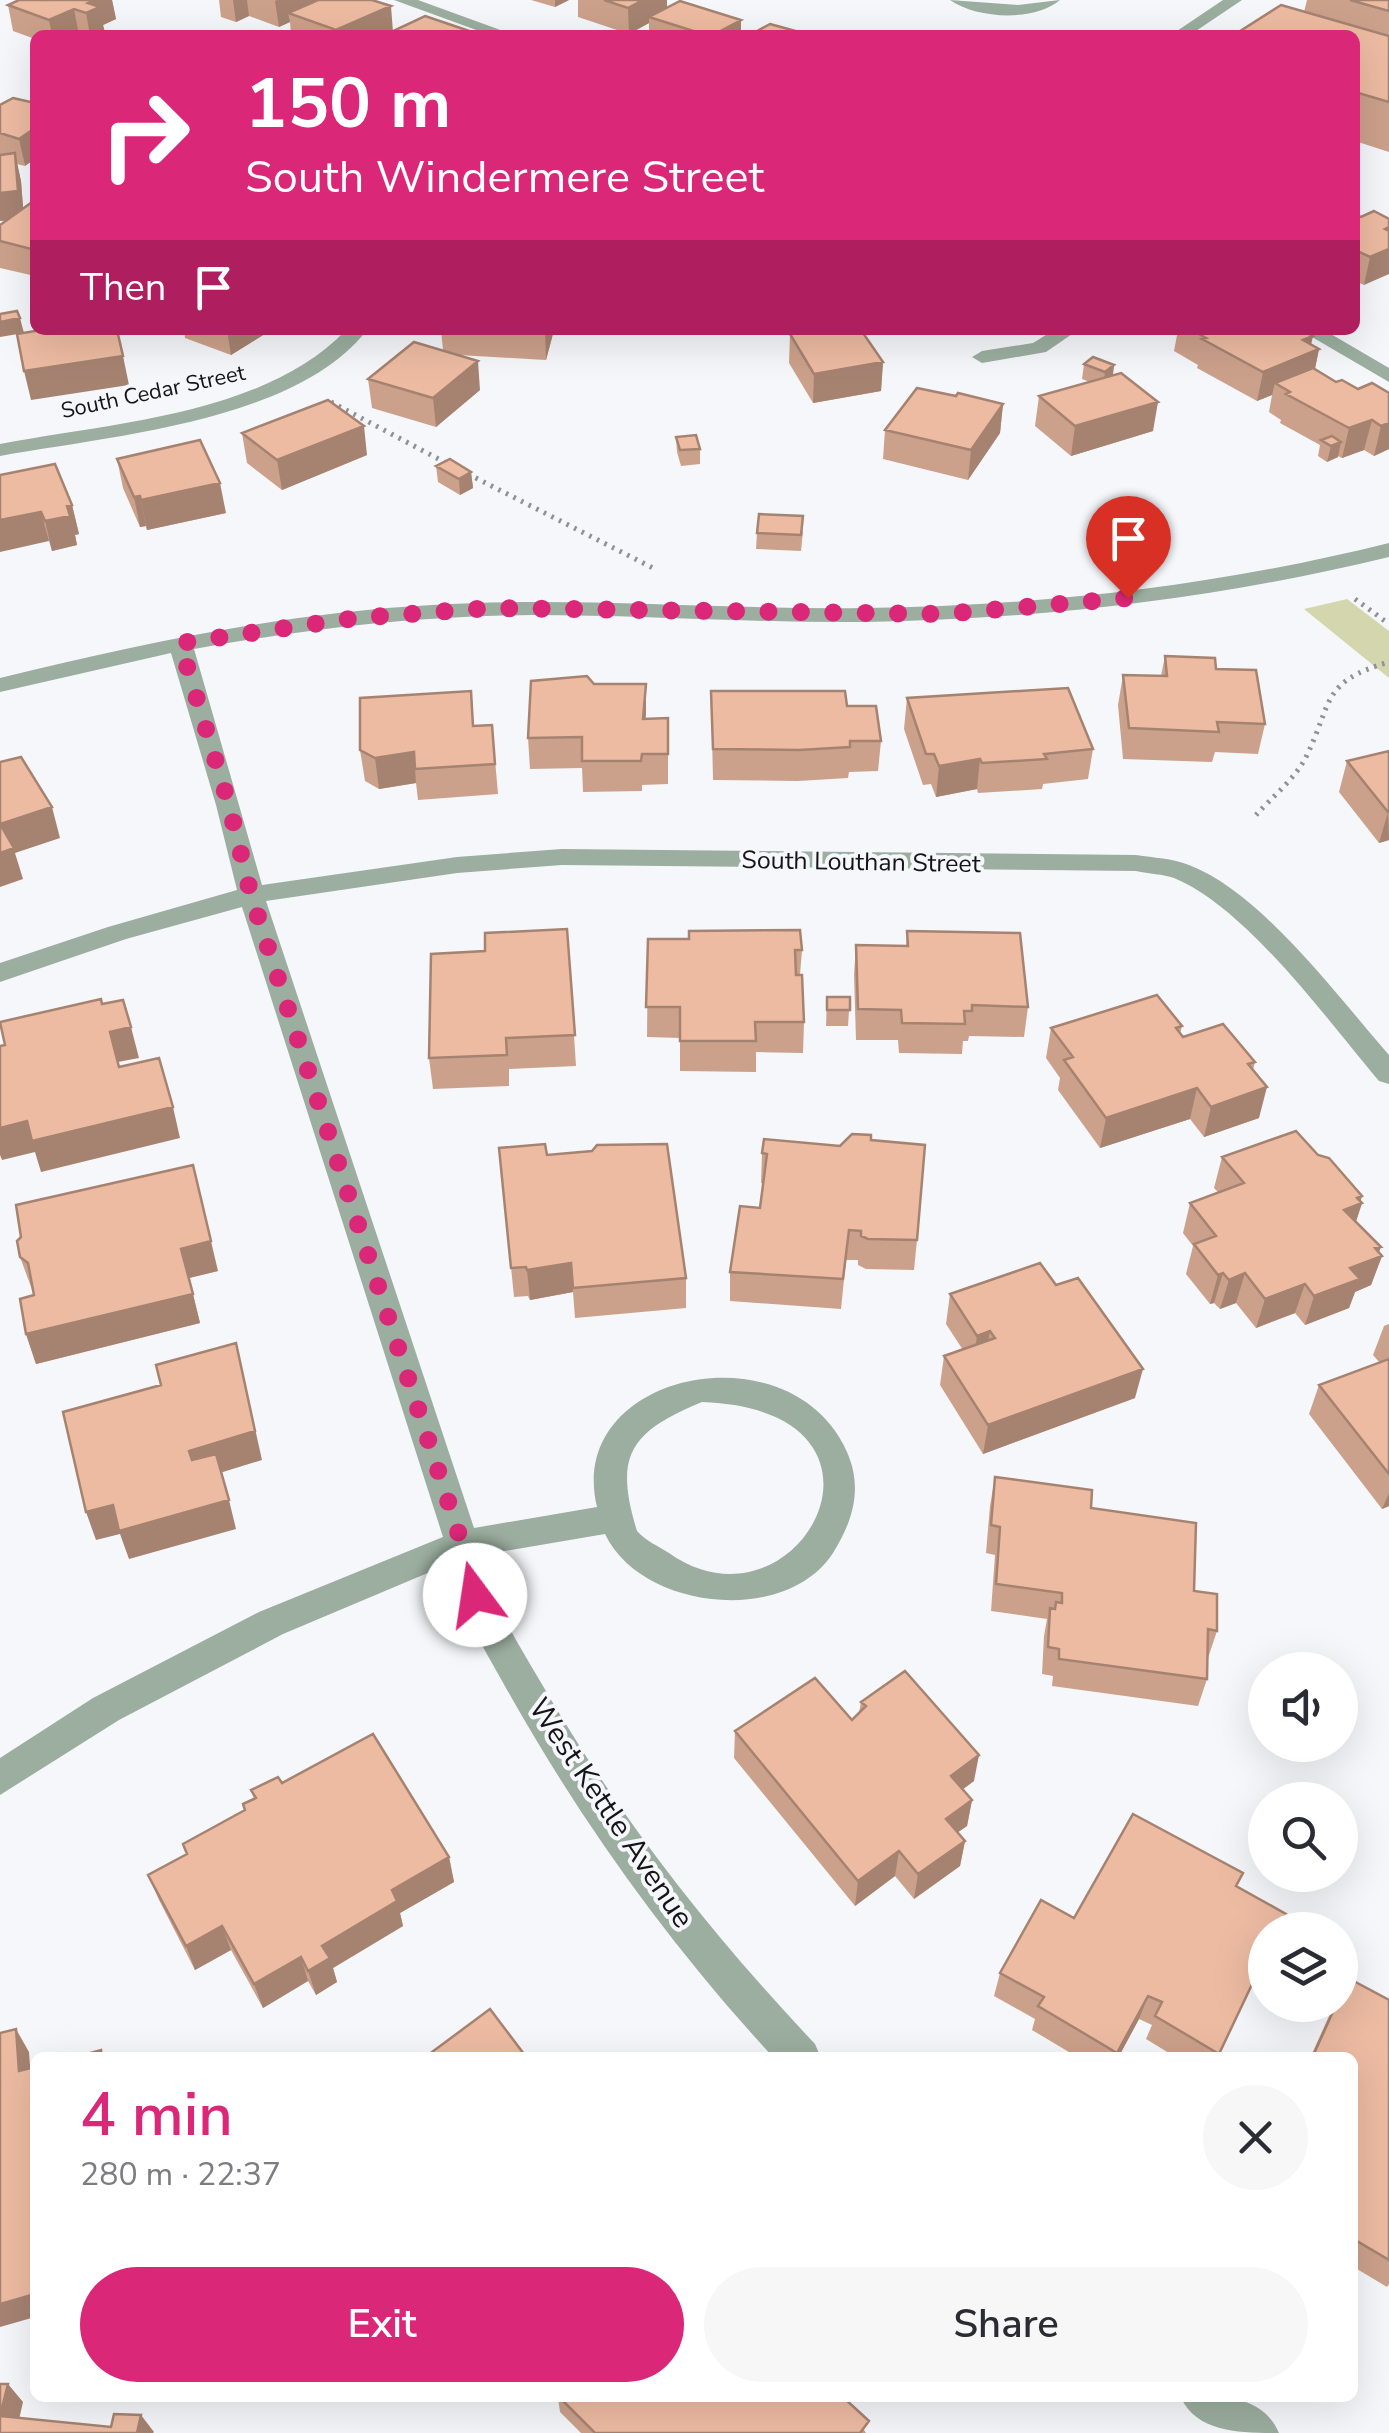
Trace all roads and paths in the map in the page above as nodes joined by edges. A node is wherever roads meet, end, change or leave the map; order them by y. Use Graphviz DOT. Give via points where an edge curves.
graph roads {
  1 [pos="402,0"];
  2 [pos="958,0"];
  3 [pos="1052,0"];
  4 [pos="1234,0"];
  5 [pos="491,30"];
  6 [pos="1188,30"];
  7 [pos="352,335"];
  8 [pos="1060,335"];
  9 [pos="1319,335"];
  10 [pos="982,357"];
  11 [pos="1389,376"];
  12 [pos="289,382"];
  13 [pos="0,450"];
  14 [pos="1389,550"];
  15 [pos="655,568"];
  16 [pos="1354,598"];
  17 [pos="1389,624"];
  18 [pos="180,643"];
  19 [pos="1389,662"];
  20 [pos="0,685"];
  21 [pos="1256,816"];
  22 [pos="251,895"];
  23 [pos="0,973"];
  24 [pos="1389,1074"];
  25 [pos="618,1518"];
  26 [pos="462,1544"];
  27 [pos="0,1778"];
  28 [pos="794,2052"];
  29 [pos="1209,2402"];
  30 [pos="1257,2433"];
  1 -- 5 [label="street"];
  2 -- 3 [label="street" via="1014,10"];
  4 -- 6 [label="street"];
  7 -- 12 [label="street, South Cedar Street"];
  8 -- 10 [label="street" via="1039,348"];
  9 -- 11 [label="street"];
  12 -- 13 [label="street, South Cedar Street" via="228,406"];
  12 -- 15 [label="path"];
  14 -- 18 [label="street" via="1263,578 1077,604 807,615 489,608 356,618"];
  16 -- 17 [label="path"];
  18 -- 20 [label="street"];
  18 -- 22 [label="street, West Kettle Avenue"];
  19 -- 21 [label="path" via="1361,670 1336,688 1306,758"];
  22 -- 23 [label="street, South Louthan Street"];
  22 -- 24 [label="street, South Louthan Street" via="562,857 1136,864 1183,871 1224,895 1262,931"];
  22 -- 26 [label="street, West Kettle Avenue"];
  25 -- 25 [label="street" via="627,1543 680,1579 754,1584 814,1553 833,1528 840,1473 829,1443 777,1400 740,1390 700,1390 662,1404 631,1427 610,1458 606,1488"];
  25 -- 26 [label="street"];
  26 -- 27 [label="street" via="272,1623 106,1709"];
  26 -- 28 [label="street, West Kettle Avenue" via="475,1595 555,1743 725,1979"];
  29 -- 30 [label="street"];
}
